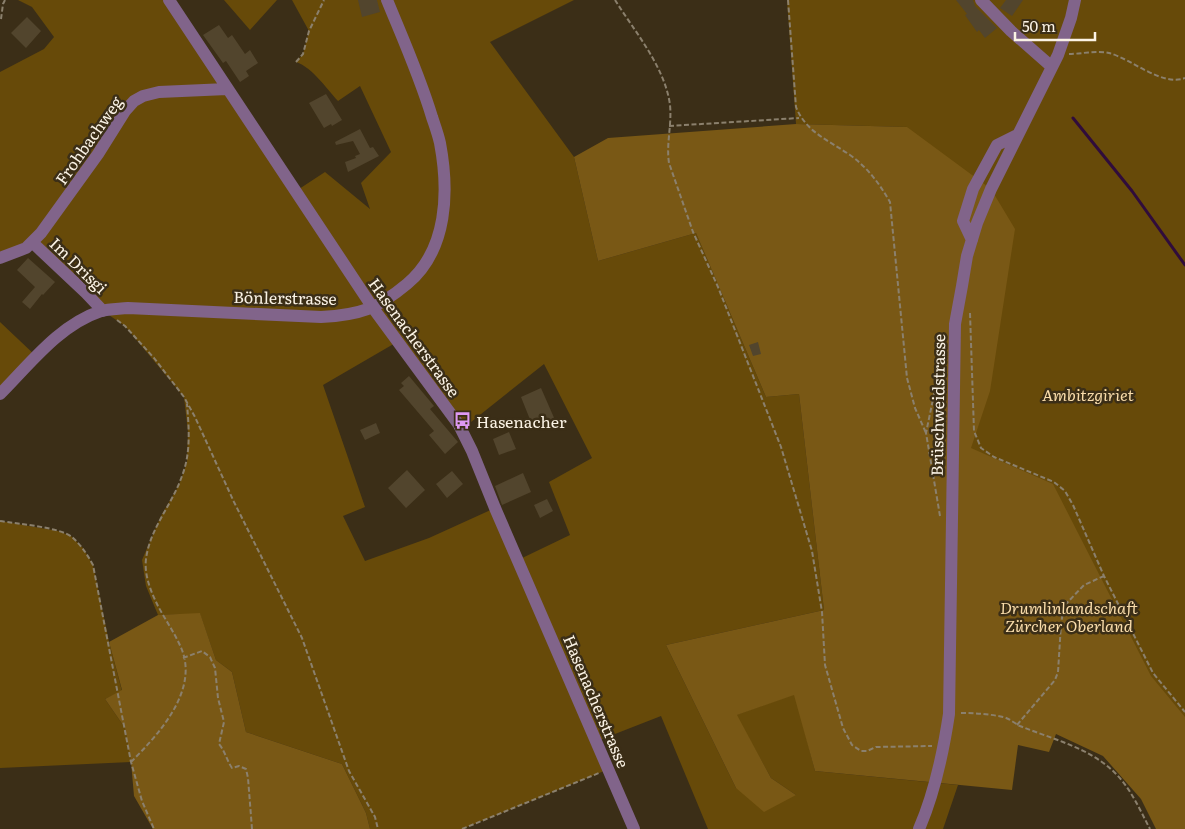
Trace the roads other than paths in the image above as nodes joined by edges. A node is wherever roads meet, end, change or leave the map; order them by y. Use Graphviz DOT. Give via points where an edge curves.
graph roads {
  1 [pos="169,0"];
  2 [pos="387,0"];
  3 [pos="981,0"];
  4 [pos="1075,0"];
  5 [pos="1055,61"];
  6 [pos="227,88"];
  7 [pos="33,243"];
  8 [pos="0,258"];
  9 [pos="373,308"];
  10 [pos="102,311"];
  11 [pos="0,394"];
  12 [pos="634,829"];
  13 [pos="919,829"];
  1 -- 6 [label="street, Hasenacherstrasse"];
  2 -- 9 [label="street, Bönlerstrasse" via="426,96 440,142 445,185 442,222 437,243 427,263 402,289"];
  3 -- 5 [label="street" via="1011,30"];
  4 -- 5 [label="street, Brüschweidstrasse"];
  5 -- 13 [label="street, Brüschweidstrasse" via="991,189 967,256 955,324 948,714 938,774"];
  6 -- 7 [label="street, Frohbachweg" via="158,92 134,101"];
  6 -- 9 [label="street, Hasenacherstrasse"];
  7 -- 8 [label="street, Frohbachweg"];
  7 -- 10 [label="street, Im Drisgi"];
  9 -- 10 [label="street, Bönlerstrasse" via="321,317 128,308"];
  9 -- 12 [label="street, Hasenacherstrasse" via="459,424"];
  10 -- 11 [label="street, Bönlerstrasse" via="78,321 59,335"];
}
